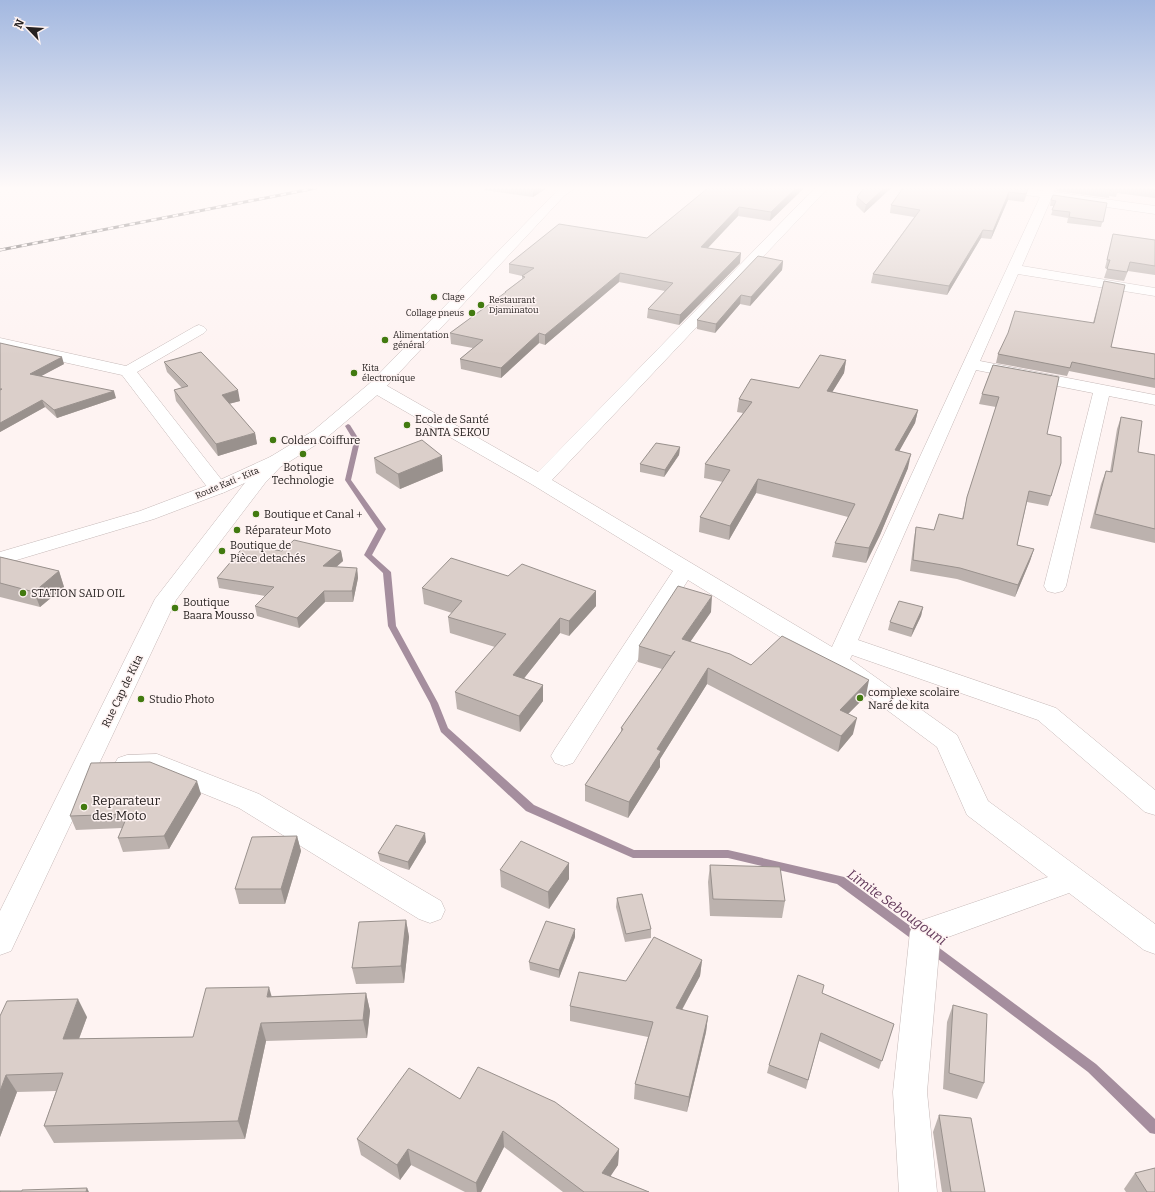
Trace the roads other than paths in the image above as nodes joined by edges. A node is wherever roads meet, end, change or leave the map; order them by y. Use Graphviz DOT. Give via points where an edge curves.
graph roads {
  1 [pos="513,244"];
  2 [pos="768,244"];
  3 [pos="1026,244"];
  4 [pos="1014,270"];
  5 [pos="1155,292"];
  6 [pos="199,330"];
  7 [pos="0,343"];
  8 [pos="971,364"];
  9 [pos="128,371"];
  10 [pos="376,387"];
  11 [pos="1102,390"];
  12 [pos="1155,400"];
  13 [pos="277,461"];
  14 [pos="540,481"];
  15 [pos="218,488"];
  16 [pos="0,559"];
  17 [pos="684,569"];
  18 [pos="1055,586"];
  19 [pos="841,652"];
  20 [pos="564,756"];
  21 [pos="86,765"];
  22 [pos="1155,805"];
  23 [pos="1073,880"];
  24 [pos="430,910"];
  25 [pos="1155,941"];
  26 [pos="0,942"];
  27 [pos="918,1192"];
  1 -- 10 [label="street, Route Kati - Kita"];
  2 -- 14 [label="street"];
  3 -- 4 [label="street"];
  4 -- 5 [label="street"];
  4 -- 8 [label="street"];
  6 -- 9 [label="street"];
  7 -- 9 [label="street"];
  8 -- 11 [label="street"];
  8 -- 19 [label="street"];
  9 -- 15 [label="street"];
  10 -- 13 [label="street, Route Kati - Kita" via="319,435"];
  10 -- 14 [label="street"];
  11 -- 12 [label="street"];
  11 -- 18 [label="street"];
  13 -- 15 [label="street, Route Kati - Kita"];
  13 -- 21 [label="street, Rue Cap de Kita" via="254,485 166,599"];
  14 -- 17 [label="street"];
  15 -- 16 [label="street, Route Kati - Kita" via="147,515"];
  17 -- 19 [label="street"];
  17 -- 20 [label="street"];
  19 -- 22 [label="street" via="1047,714"];
  19 -- 23 [label="street" via="948,742 977,808"];
  21 -- 24 [label="street" via="157,764 249,801"];
  21 -- 26 [label="street, Rue Cap de Kita"];
  23 -- 25 [label="street"];
  23 -- 27 [label="street" via="925,932 910,1092"];
}
